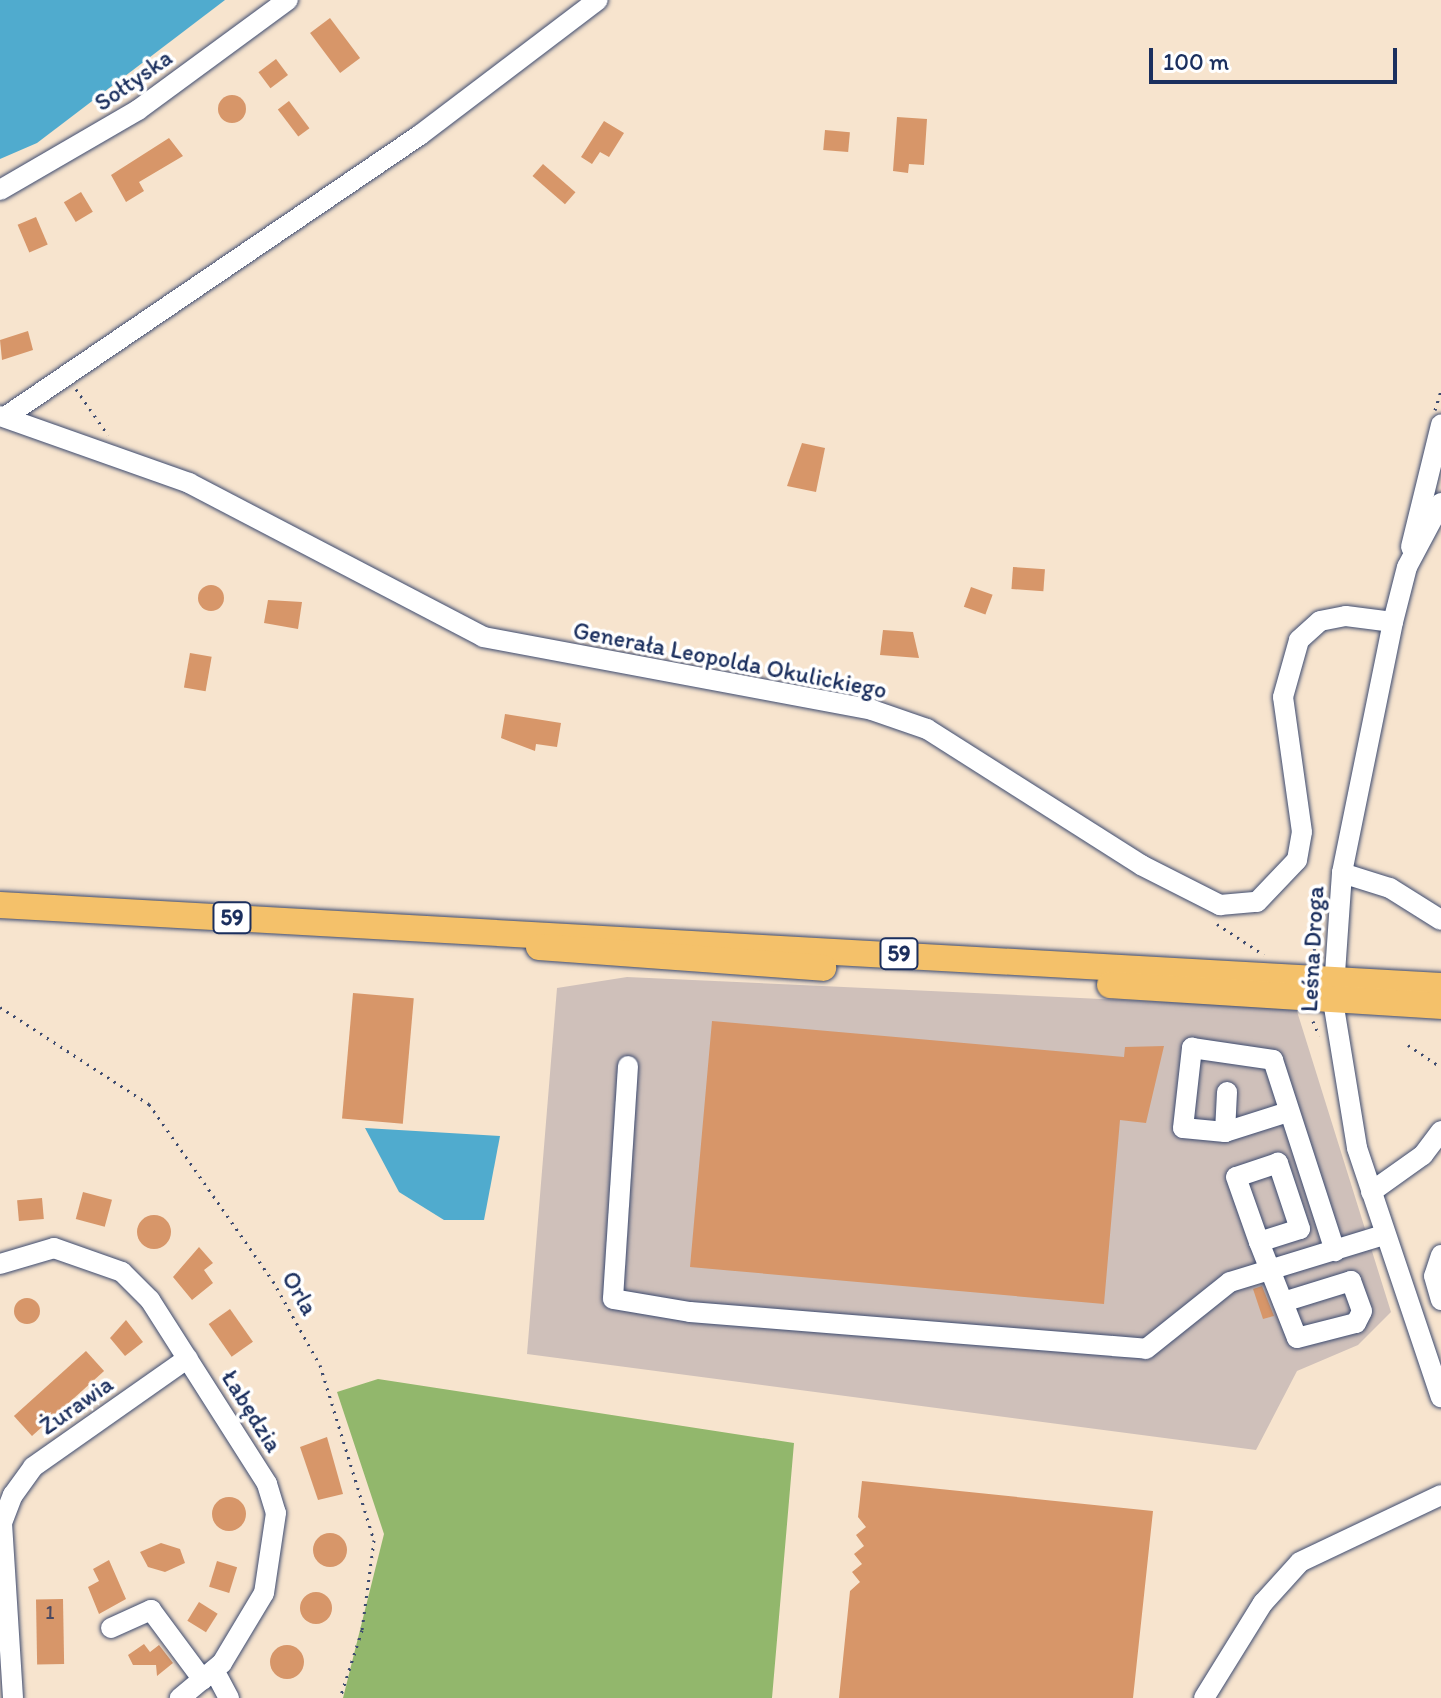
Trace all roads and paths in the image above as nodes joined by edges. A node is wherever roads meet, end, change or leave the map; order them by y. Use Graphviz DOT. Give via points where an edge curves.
graph roads {
  1 [pos="288,0"];
  2 [pos="598,0"];
  3 [pos="0,190"];
  4 [pos="77,390"];
  5 [pos="2,417"];
  6 [pos="1441,425"];
  7 [pos="104,449"];
  8 [pos="1441,503"];
  9 [pos="1407,567"];
  10 [pos="1393,622"];
  11 [pos="1342,873"];
  12 [pos="0,905"];
  13 [pos="1441,920"];
  14 [pos="1441,986"];
  15 [pos="1333,990"];
  16 [pos="1441,1006"];
  17 [pos="0,1007"];
  18 [pos="1408,1045"];
  19 [pos="1229,1056"];
  20 [pos="628,1066"];
  21 [pos="1441,1067"];
  22 [pos="1288,1112"];
  23 [pos="1441,1131"];
  24 [pos="1225,1132"];
  25 [pos="1371,1192"];
  26 [pos="1384,1235"];
  27 [pos="1259,1242"];
  28 [pos="1335,1251"];
  29 [pos="1441,1255"];
  30 [pos="0,1264"];
  31 [pos="1270,1270"];
  32 [pos="1441,1300"];
  33 [pos="1283,1302"];
  34 [pos="188,1358"];
  35 [pos="1441,1397"];
  36 [pos="1441,1495"];
  37 [pos="111,1628"];
  38 [pos="208,1675"];
  39 [pos="13,1698"];
  40 [pos="180,1698"];
  41 [pos="229,1698"];
  42 [pos="340,1698"];
  43 [pos="1204,1698"];
  1 -- 3 [label="street, Sołtyska" via="138,110"];
  2 -- 5 [label="street" via="407,145"];
  4 -- 7 [label="path" via="108,433"];
  5 -- 7 [label="street, Generała Leopolda Okulickiego"];
  6 -- 9 [label="street"];
  7 -- 10 [label="street, Generała Leopolda Okulickiego" via="189,483 483,637 872,710 927,729 1141,865 1220,905 1257,902 1297,860 1302,832 1283,697 1299,640 1320,621 1346,616"];
  8 -- 9 [label="street, Leśna Droga"];
  9 -- 10 [label="street, Leśna Droga"];
  10 -- 11 [label="street, Leśna Droga"];
  11 -- 13 [label="street" via="1390,888"];
  11 -- 15 [label="street, Leśna Droga"];
  12 -- 15 [label="main road, 59" via="465,933 579,954"];
  14 -- 15 [label="main road, 59"];
  15 -- 16 [label="main road, 59"];
  15 -- 25 [label="street, Leśna Droga" via="1344,1099"];
  17 -- 42 [label="path, Orla" via="149,1104 273,1281 320,1365 374,1540 362,1630"];
  18 -- 21 [label="path"];
  19 -- 22 [label="street" via="1273,1060"];
  19 -- 24 [label="street"];
  19 -- 24 [label="street" via="1192,1048 1183,1128"];
  20 -- 31 [label="street" via="613,1299 1146,1349 1230,1282"];
  22 -- 24 [label="street"];
  22 -- 28 [label="street"];
  23 -- 25 [label="street" via="1423,1155"];
  25 -- 26 [label="street, Leśna Droga"];
  26 -- 28 [label="street"];
  26 -- 35 [label="street, Leśna Droga"];
  27 -- 31 [label="street"];
  28 -- 31 [label="street"];
  29 -- 32 [label="street" via="1434,1276"];
  30 -- 34 [label="street, Łabędzia" via="54,1248 110,1266 150,1300"];
  31 -- 33 [label="street"];
  34 -- 38 [label="street, Łabędzia" via="267,1484 276,1513 264,1593"];
  34 -- 39 [label="street, Żurawia" via="33,1467 13,1495 2,1523"];
  36 -- 43 [label="street" via="1300,1562 1263,1603"];
  37 -- 38 [label="street" via="151,1610"];
  38 -- 40 [label="street, Łabędzia"];
  38 -- 41 [label="street"];
}
